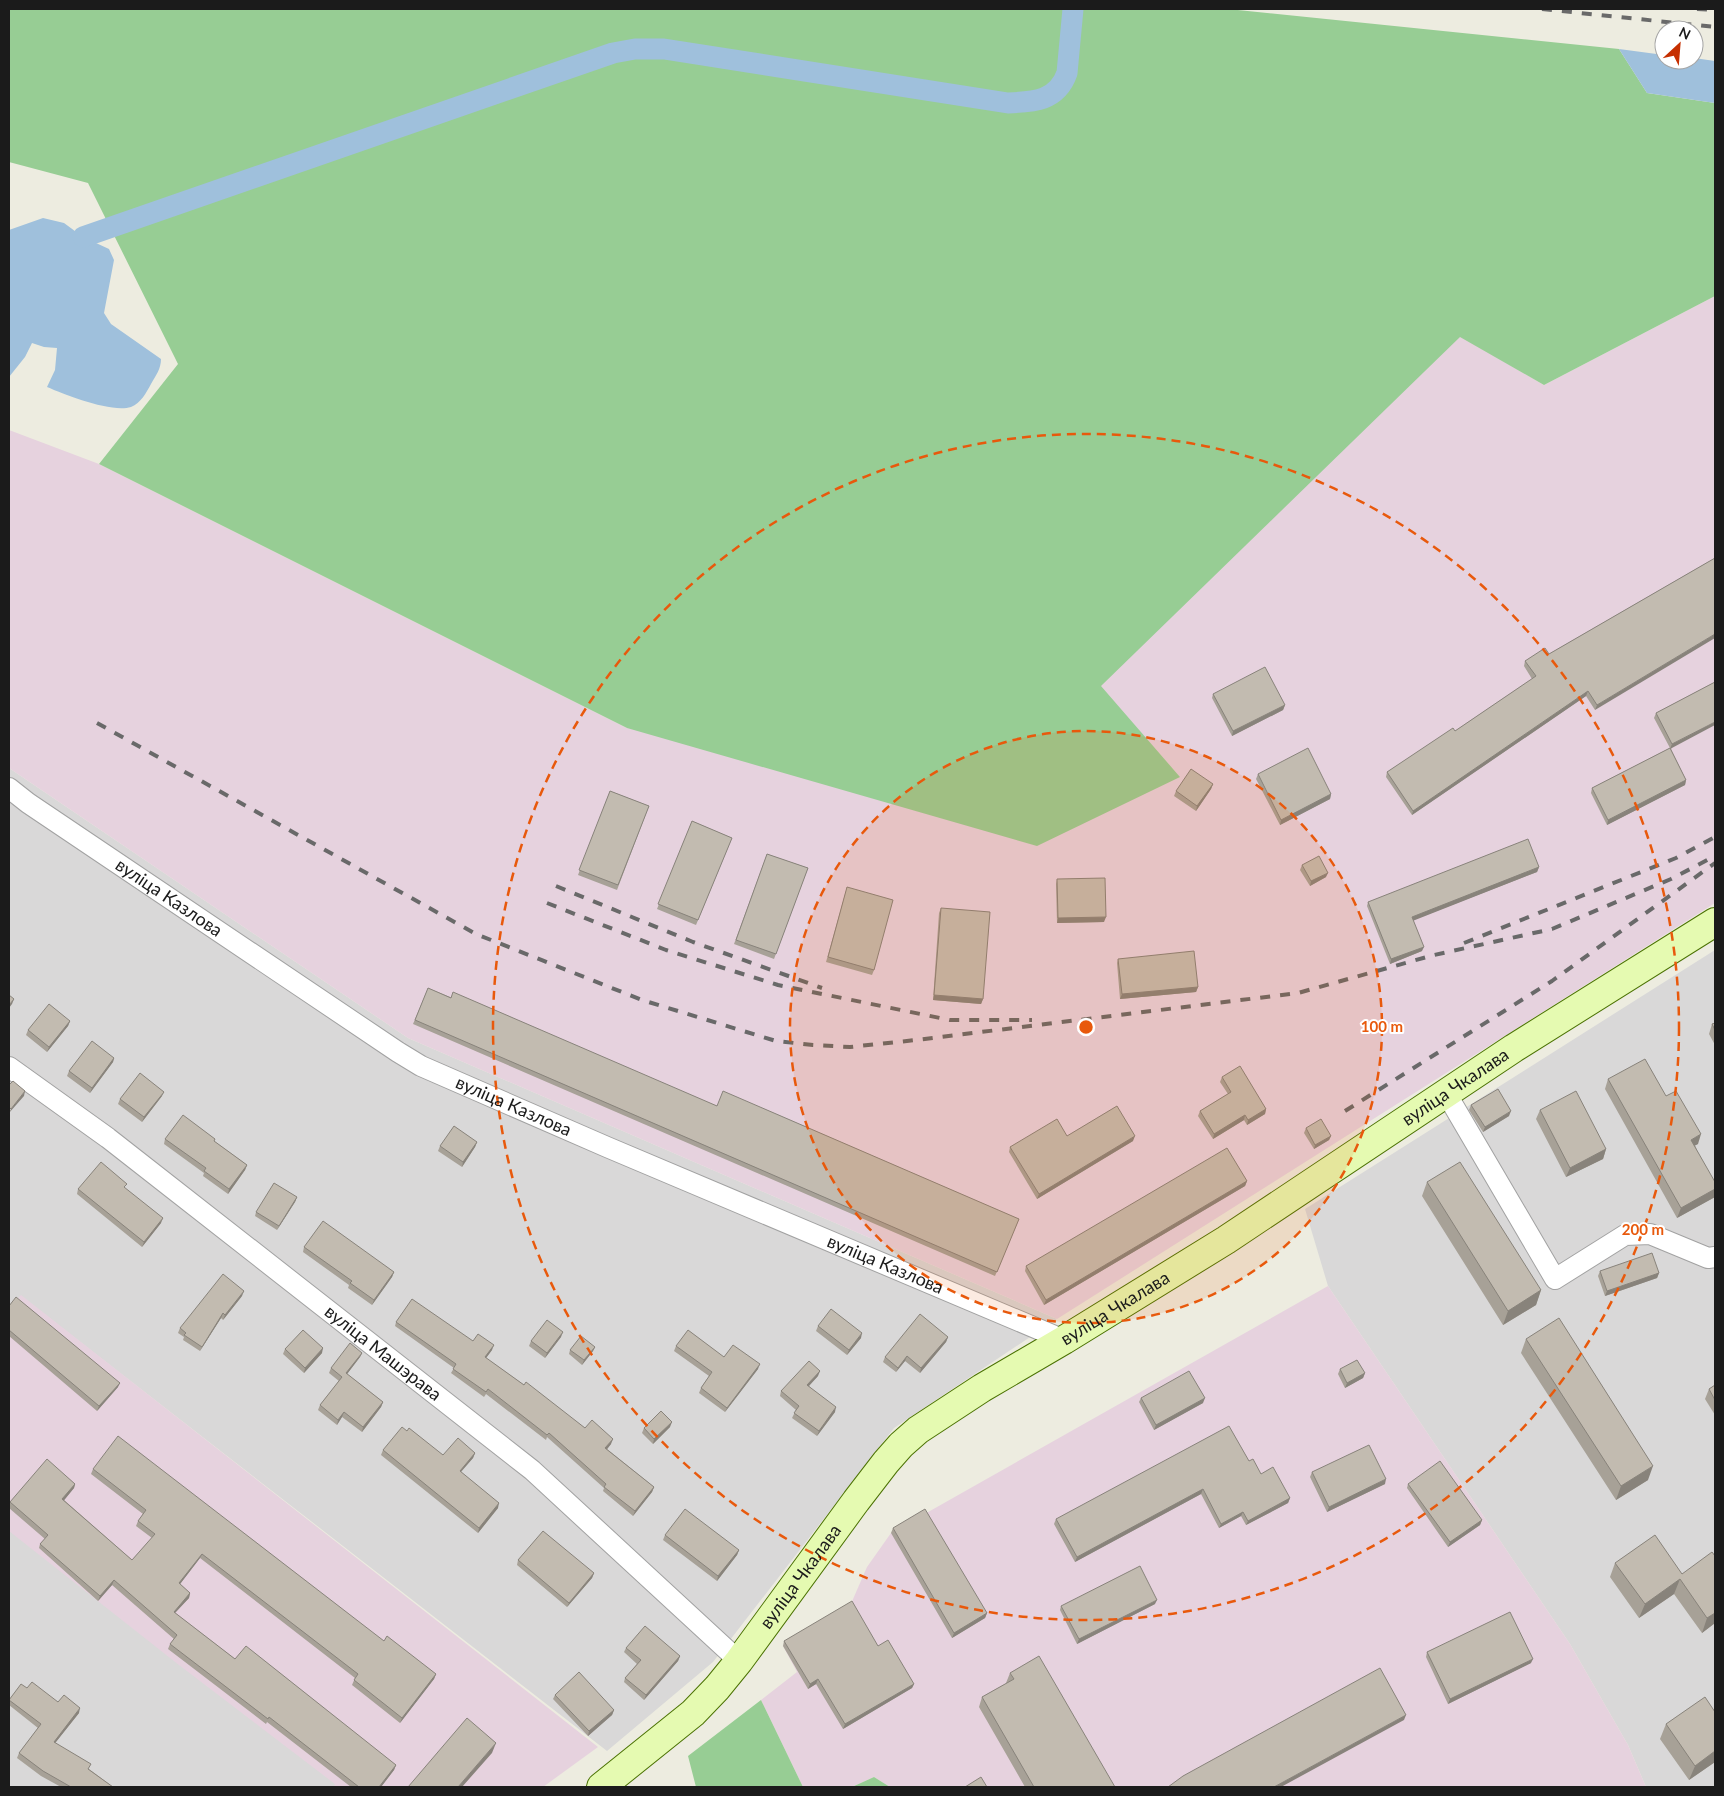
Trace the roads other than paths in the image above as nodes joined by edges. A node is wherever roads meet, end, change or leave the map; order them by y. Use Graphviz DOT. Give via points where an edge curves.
graph roads {
  1 [pos="9,788"];
  2 [pos="1715,922"];
  3 [pos="9,1067"];
  4 [pos="1446,1093"];
  5 [pos="1715,1257"];
  6 [pos="1064,1340"];
  7 [pos="739,1661"];
  8 [pos="601,1787"];
  1 -- 6 [label="street, вуліца Казлова" via="421,1066"];
  2 -- 4 [label="street, вуліца Чкалава"];
  3 -- 7 [label="street, вуліца Машэрава" via="108,1138 532,1470"];
  4 -- 5 [label="street" via="1555,1280 1625,1235 1650,1234 1708,1258"];
  4 -- 6 [label="street, вуліца Чкалава" via="1226,1240"];
  6 -- 7 [label="street, вуліца Чкалава" via="958,1404 901,1445"];
  7 -- 8 [label="street, вуліца Чкалава" via="693,1713"];
}
